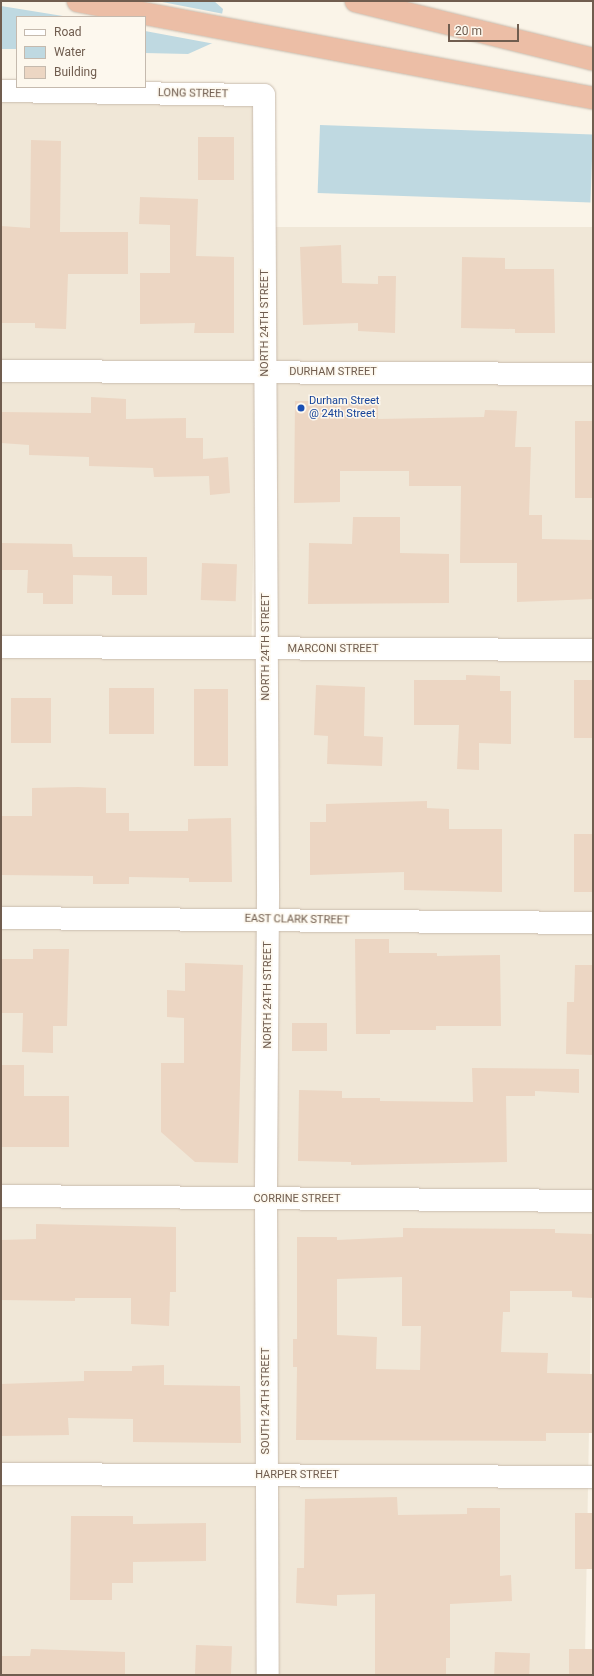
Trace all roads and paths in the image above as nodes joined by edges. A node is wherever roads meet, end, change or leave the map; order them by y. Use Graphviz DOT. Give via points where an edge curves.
graph roads {
  1 [pos="78,1"];
  2 [pos="356,1"];
  3 [pos="593,59"];
  4 [pos="1,91"];
  5 [pos="264,96"];
  6 [pos="593,98"];
  7 [pos="1,371"];
  8 [pos="265,372"];
  9 [pos="593,374"];
  10 [pos="1,647"];
  11 [pos="266,649"];
  12 [pos="593,650"];
  13 [pos="1,918"];
  14 [pos="268,920"];
  15 [pos="593,923"];
  16 [pos="1,1196"];
  17 [pos="266,1199"];
  18 [pos="593,1201"];
  19 [pos="1,1474"];
  20 [pos="266,1475"];
  21 [pos="593,1477"];
  22 [pos="268,1675"];
  1 -- 6 [label="highway"];
  2 -- 3 [label="highway"];
  4 -- 5 [label="street, LONG STREET"];
  5 -- 8 [label="street, NORTH 24TH STREET"];
  7 -- 8 [label="street, DURHAM STREET"];
  8 -- 9 [label="street, DURHAM STREET"];
  8 -- 11 [label="street, NORTH 24TH STREET"];
  10 -- 11 [label="street, MARCONI STREET"];
  11 -- 12 [label="street, MARCONI STREET"];
  11 -- 14 [label="street, NORTH 24TH STREET"];
  13 -- 14 [label="street, EAST CLARK STREET"];
  14 -- 15 [label="street, EAST CLARK STREET"];
  14 -- 17 [label="street, NORTH 24TH STREET"];
  16 -- 17 [label="street, CORRINE STREET"];
  17 -- 18 [label="street, CORRINE STREET"];
  17 -- 20 [label="street, SOUTH 24TH STREET"];
  19 -- 20 [label="street, HARPER STREET"];
  20 -- 21 [label="street, HARPER STREET"];
  20 -- 22 [label="street, SOUTH 24TH STREET"];
}
